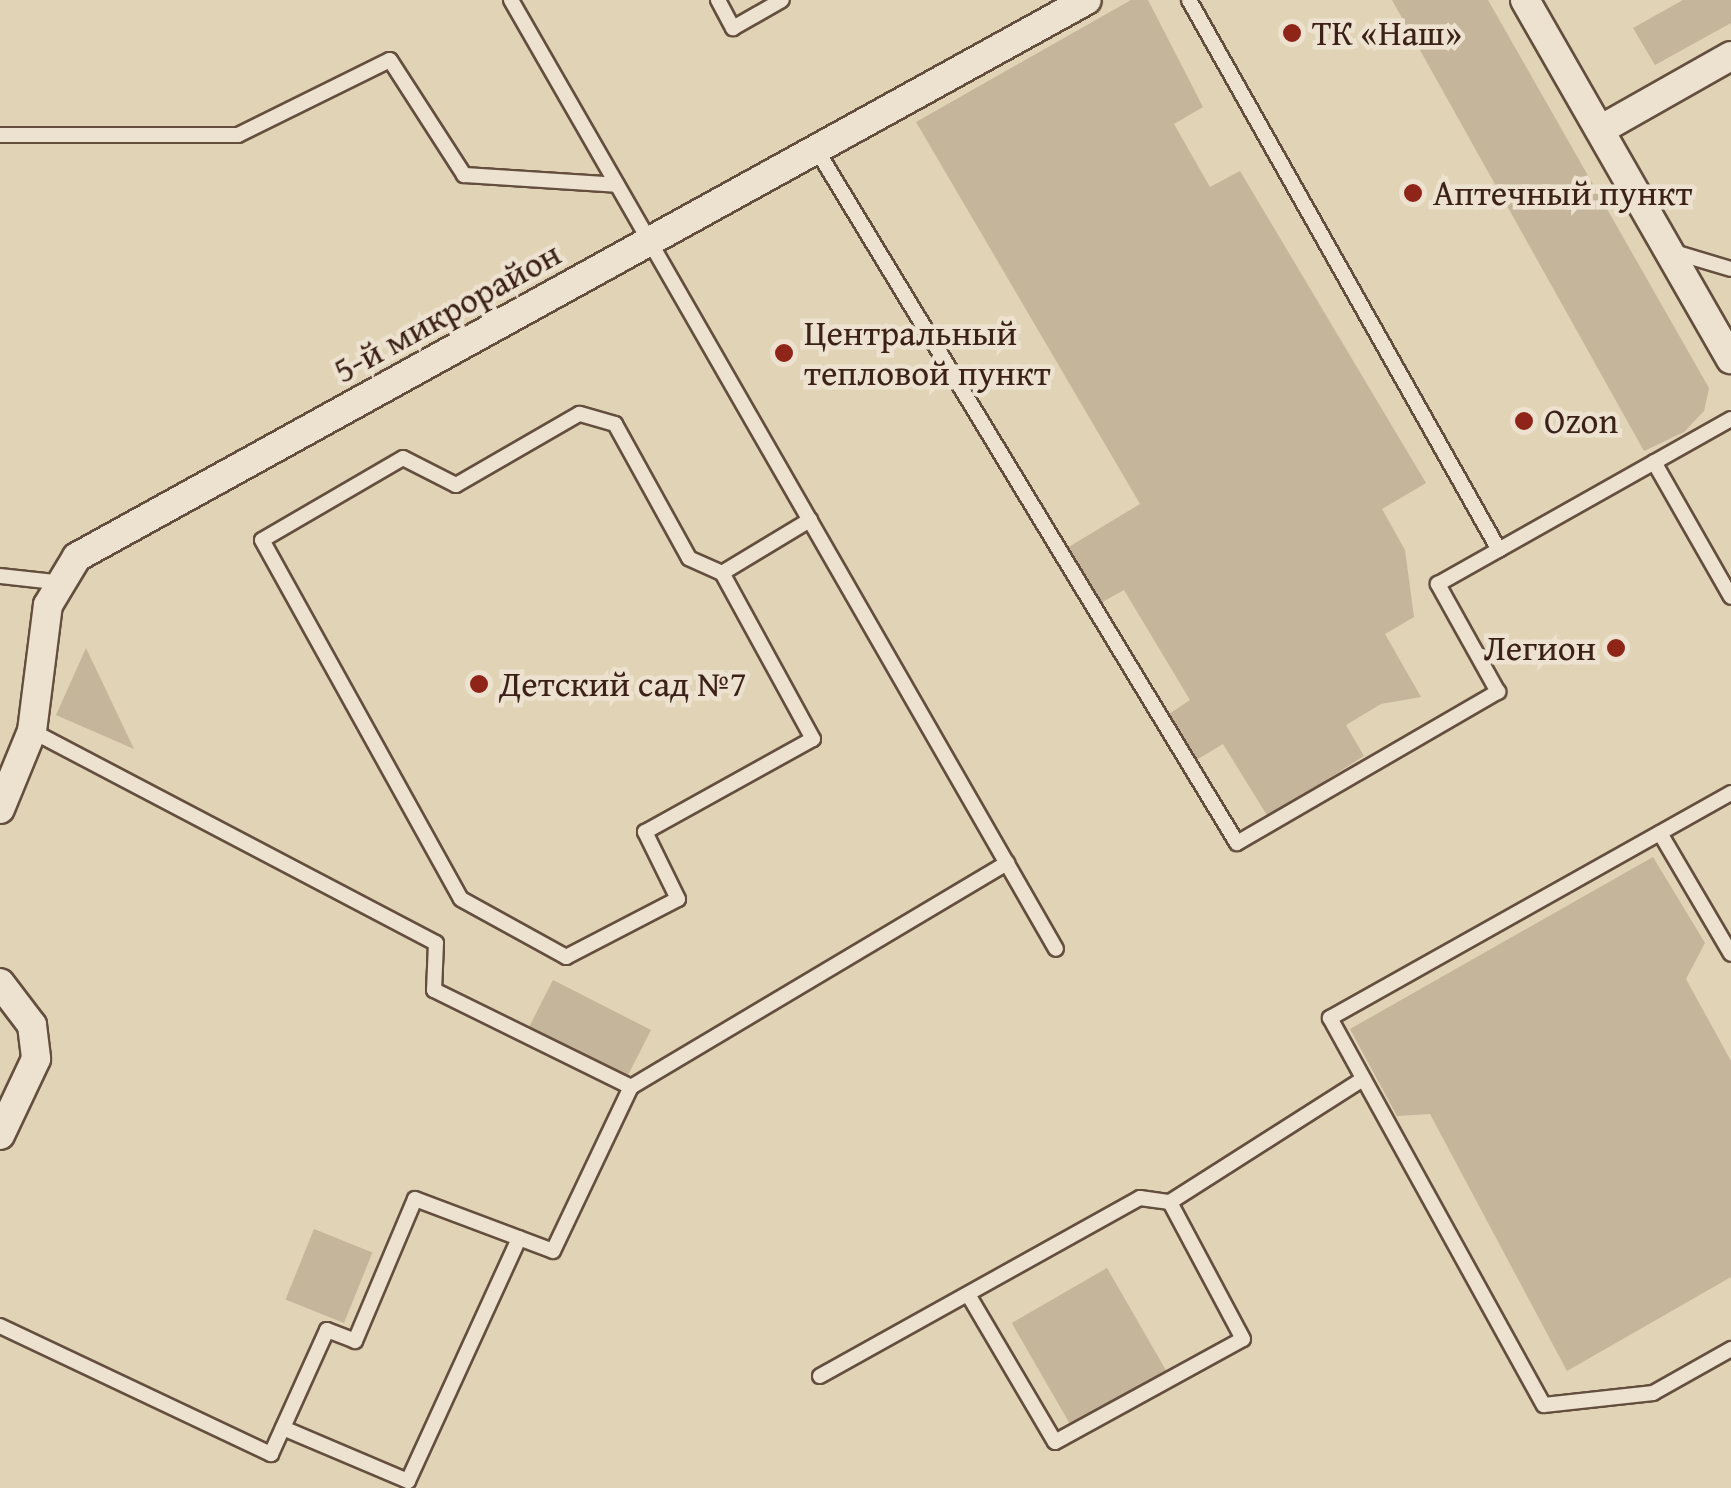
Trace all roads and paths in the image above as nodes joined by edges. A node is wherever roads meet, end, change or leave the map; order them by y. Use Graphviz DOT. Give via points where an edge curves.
graph roads {
  1 [pos="511,0"];
  2 [pos="718,0"];
  3 [pos="782,0"];
  4 [pos="1087,0"];
  5 [pos="1189,0"];
  6 [pos="1526,0"];
  7 [pos="1731,56"];
  8 [pos="1600,130"];
  9 [pos="0,135"];
  10 [pos="818,152"];
  11 [pos="617,185"];
  12 [pos="650,242"];
  13 [pos="1670,251"];
  14 [pos="1731,269"];
  15 [pos="1731,360"];
  16 [pos="1731,420"];
  17 [pos="1654,462"];
  18 [pos="810,520"];
  19 [pos="1498,550"];
  20 [pos="722,574"];
  21 [pos="0,576"];
  22 [pos="55,582"];
  23 [pos="1731,597"];
  24 [pos="32,731"];
  25 [pos="1731,793"];
  26 [pos="3,796"];
  27 [pos="1660,833"];
  28 [pos="1007,863"];
  29 [pos="1056,948"];
  30 [pos="1731,954"];
  31 [pos="0,983"];
  32 [pos="1363,1079"];
  33 [pos="631,1088"];
  34 [pos="0,1135"];
  35 [pos="1170,1202"];
  36 [pos="518,1238"];
  37 [pos="970,1296"];
  38 [pos="0,1326"];
  39 [pos="1731,1349"];
  40 [pos="820,1376"];
  41 [pos="283,1428"];
  1 -- 11 [label="lane"];
  2 -- 3 [label="lane" via="733,28"];
  4 -- 10 [label="street, 5-й микрорайон"];
  5 -- 19 [label="lane"];
  6 -- 8 [label="street"];
  7 -- 8 [label="street"];
  8 -- 13 [label="street"];
  9 -- 11 [label="lane" via="238,135 390,60 464,175"];
  10 -- 12 [label="street, 5-й микрорайон"];
  10 -- 19 [label="lane" via="1238,844 1498,692 1438,584"];
  11 -- 12 [label="lane"];
  12 -- 18 [label="lane"];
  12 -- 22 [label="street, 5-й микрорайон" via="77,557"];
  13 -- 14 [label="lane"];
  13 -- 15 [label="street"];
  16 -- 17 [label="lane"];
  17 -- 19 [label="lane"];
  17 -- 23 [label="lane"];
  18 -- 20 [label="lane"];
  18 -- 28 [label="lane"];
  20 -- 20 [label="lane" via="814,740 645,832 678,899 566,957 462,898 262,540 404,458 456,485 579,414 615,424 689,558"];
  21 -- 22 [label="lane"];
  22 -- 24 [label="street"];
  24 -- 26 [label="street"];
  24 -- 33 [label="lane" via="436,942 434,990"];
  25 -- 27 [label="lane"];
  27 -- 30 [label="lane"];
  27 -- 32 [label="lane" via="1330,1018"];
  28 -- 29 [label="lane"];
  28 -- 33 [label="lane"];
  31 -- 34 [label="street" via="32,1025 36,1059"];
  32 -- 35 [label="lane"];
  32 -- 39 [label="lane" via="1544,1404 1653,1394"];
  33 -- 36 [label="lane" via="553,1251"];
  35 -- 37 [label="lane" via="1140,1198"];
  35 -- 37 [label="lane" via="1243,1339 1055,1442"];
  36 -- 41 [label="lane" via="415,1198 355,1340 328,1330"];
  36 -- 41 [label="lane" via="408,1482"];
  37 -- 40 [label="lane"];
  38 -- 41 [label="lane" via="272,1454"];
}
